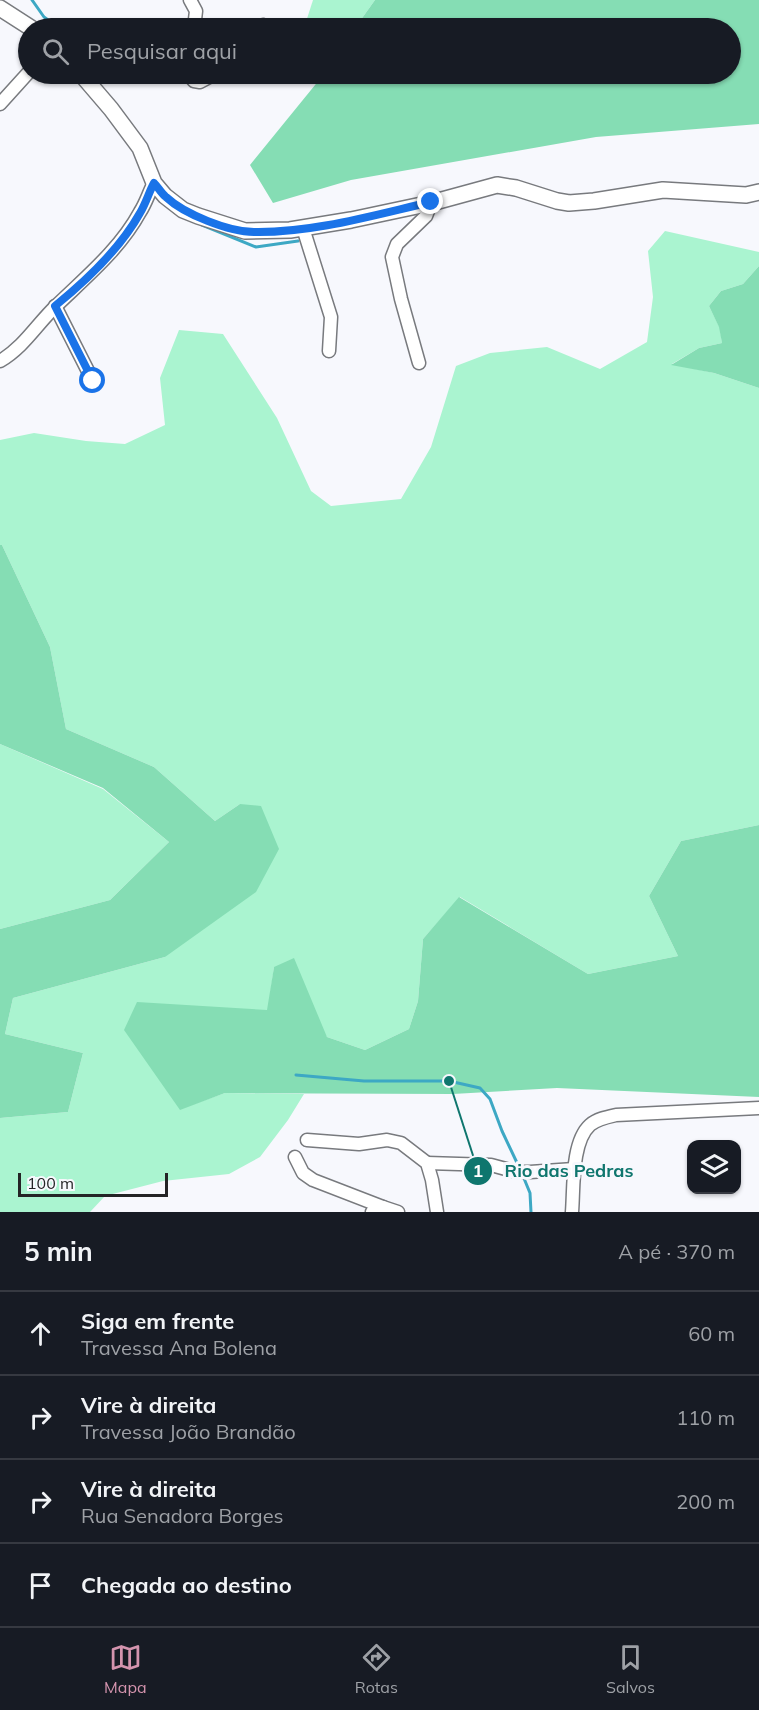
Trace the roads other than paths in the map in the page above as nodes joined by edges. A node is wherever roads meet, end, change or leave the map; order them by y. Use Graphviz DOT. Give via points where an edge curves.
graph roads {
  1 [pos="190,0"];
  2 [pos="0,8"];
  3 [pos="196,18"];
  4 [pos="18,20"];
  5 [pos="18,84"];
  6 [pos="90,84"];
  7 [pos="0,104"];
  8 [pos="154,183"];
  9 [pos="759,192"];
  10 [pos="431,202"];
  11 [pos="303,228"];
  12 [pos="55,306"];
  13 [pos="329,351"];
  14 [pos="0,361"];
  15 [pos="419,363"];
  16 [pos="93,381"];
  17 [pos="759,1108"];
  18 [pos="307,1140"];
  19 [pos="295,1157"];
  20 [pos="427,1163"];
  21 [pos="574,1169"];
  22 [pos="377,1210"];
  23 [pos="398,1212"];
  24 [pos="437,1212"];
  25 [pos="573,1212"];
  1 -- 3 [label="street"];
  2 -- 4 [label="street"];
  5 -- 7 [label="street"];
  6 -- 8 [label="street" via="140,148"];
  8 -- 11 [label="street" via="183,210 226,226 254,232"];
  8 -- 12 [label="street" via="140,213 117,246"];
  9 -- 10 [label="street" via="746,195 663,190 569,203 497,185"];
  10 -- 11 [label="street"];
  10 -- 15 [label="street" via="426,216 397,244 392,257"];
  11 -- 13 [label="street" via="331,317"];
  12 -- 14 [label="street" via="26,341"];
  12 -- 16 [label="street"];
  17 -- 21 [label="street" via="602,1118 584,1133"];
  18 -- 20 [label="street" via="359,1144 387,1140 401,1143"];
  19 -- 22 [label="street" via="303,1173 313,1180"];
  20 -- 21 [label="street" via="491,1165 517,1172"];
  20 -- 24 [label="street"];
  21 -- 25 [label="street"];
  22 -- 23 [label="street"];
}
